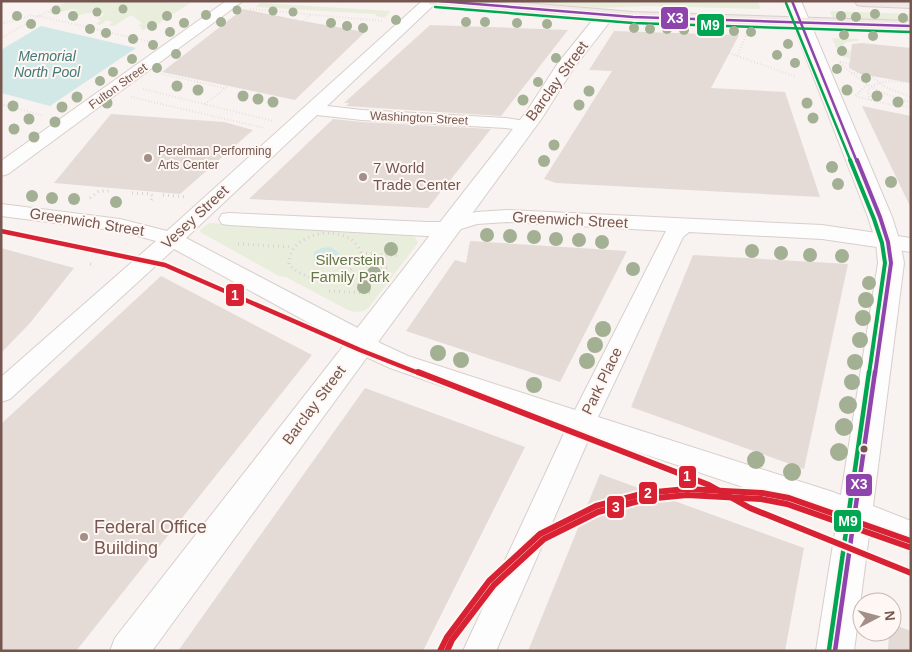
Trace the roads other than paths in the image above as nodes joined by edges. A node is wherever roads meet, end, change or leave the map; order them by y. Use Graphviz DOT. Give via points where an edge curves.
graph roads {
  1 [pos="431,1"];
  2 [pos="436,1"];
  3 [pos="792,1"];
  4 [pos="863,1"];
  5 [pos="911,3"];
  6 [pos="239,5"];
  7 [pos="606,15"];
  8 [pos="800,23"];
  9 [pos="911,26"];
  10 [pos="312,109"];
  11 [pos="525,126"];
  12 [pos="1,170"];
  13 [pos="1,210"];
  14 [pos="229,219"];
  15 [pos="450,226"];
  16 [pos="683,226"];
  17 [pos="172,239"];
  18 [pos="899,244"];
  19 [pos="362,341"];
  20 [pos="1,392"];
  21 [pos="582,423"];
  22 [pos="855,514"];
  23 [pos="911,537"];
  24 [pos="129,651"];
  25 [pos="479,651"];
  26 [pos="835,651"];
  1 -- 10 [label="street, Vesey Street"];
  2 -- 7 [label="highway"];
  3 -- 8 [label="main road"];
  4 -- 5 [label="highway"];
  6 -- 12 [label="street, Fulton Street"];
  7 -- 8 [label="highway"];
  7 -- 11 [label="main road, Barclay Street"];
  8 -- 9 [label="highway"];
  8 -- 18 [label="main road" via="880,217"];
  10 -- 11 [label="street, Washington Street"];
  10 -- 17 [label="street, Vesey Street"];
  11 -- 15 [label="main road, Barclay Street"];
  13 -- 17 [label="street, Greenwich Street" via="120,225"];
  14 -- 15 [label="street, Greenwich Street" via="427,229"];
  15 -- 16 [label="street, Greenwich Street" via="476,218 507,216"];
  15 -- 19 [label="main road, Barclay Street"];
  16 -- 18 [label="street, Greenwich Street" via="822,232"];
  16 -- 21 [label="street, Park Place" via="674,234"];
  17 -- 19 [label="street, Greenwich Street"];
  17 -- 20 [label="street, Vesey Street"];
  18 -- 22 [label="main road" via="891,263"];
  19 -- 21 [label="street, Greenwich Street" via="398,362"];
  19 -- 24 [label="main road, Barclay Street"];
  21 -- 22 [label="street, Greenwich Street"];
  21 -- 25 [label="street, Park Place"];
  22 -- 23 [label="main road"];
  22 -- 26 [label="main road"];
}
